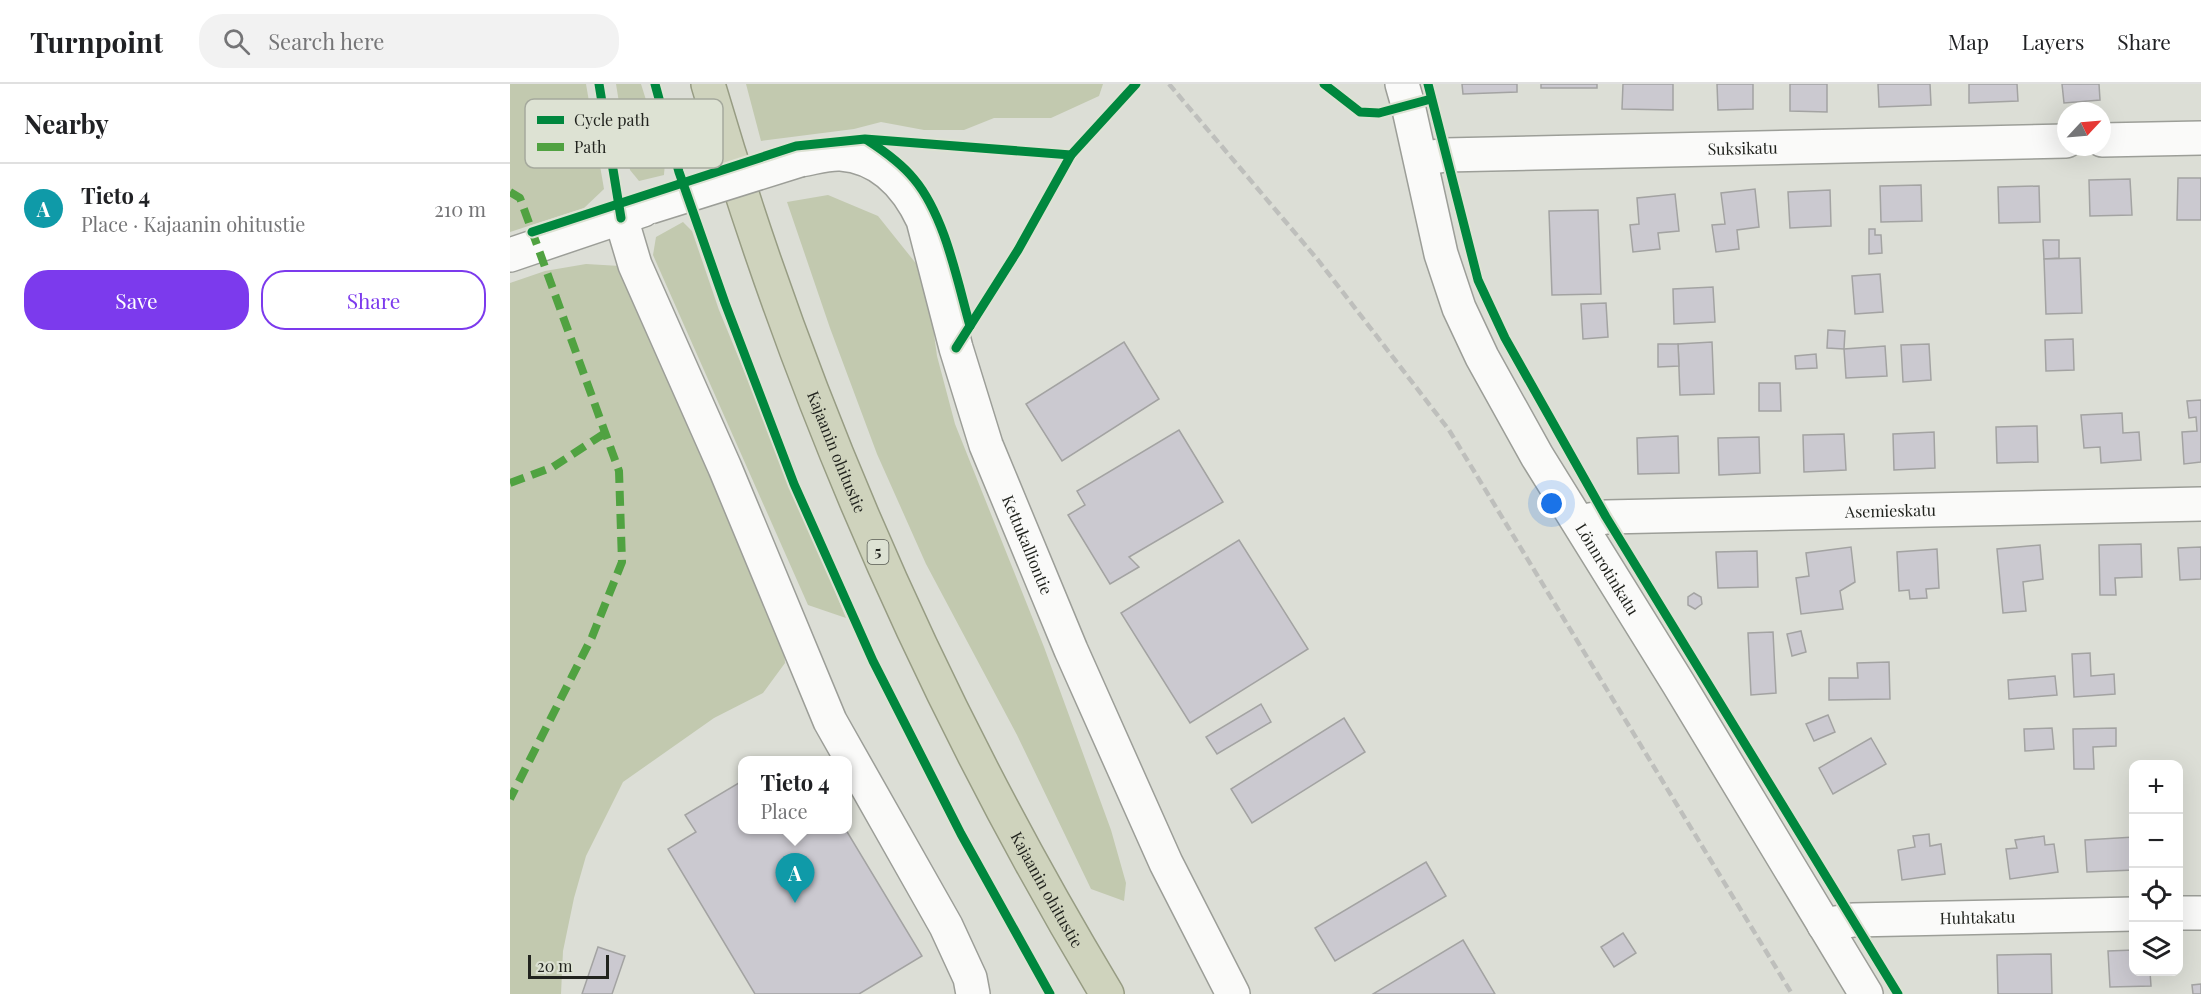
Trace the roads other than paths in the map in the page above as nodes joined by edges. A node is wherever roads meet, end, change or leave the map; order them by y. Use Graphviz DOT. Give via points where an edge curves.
graph roads {
  1 [pos="708,84"];
  2 [pos="1402,84"];
  3 [pos="713,99"];
  4 [pos="723,132"];
  5 [pos="2201,138"];
  6 [pos="2111,140"];
  7 [pos="2057,141"];
  8 [pos="1420,159"];
  9 [pos="636,212"];
  10 [pos="510,255"];
  11 [pos="2201,504"];
  12 [pos="1579,522"];
  13 [pos="850,756"];
  14 [pos="852,760"];
  15 [pos="2183,913"];
  16 [pos="2201,913"];
  17 [pos="2129,914"];
  18 [pos="1824,926"];
  19 [pos="973,994"];
  20 [pos="1107,994"];
  21 [pos="1233,994"];
  22 [pos="1866,994"];
  1 -- 3 [label="highway, Kajaanin ohitustie / 5"];
  2 -- 8 [label="street, Lönnrotinkatu"];
  4 -- 20 [label="highway, Kajaanin ohitustie / 5" via="772,287 866,526 1001,804"];
  5 -- 6 [label="street"];
  7 -- 8 [label="street, Suksikatu" via="1445,155"];
  8 -- 12 [label="street, Lönnrotinkatu" via="1441,254 1459,308 1537,456"];
  9 -- 10 [label="street, Kettukalliontie"];
  9 -- 13 [label="street" via="635,265 734,488 830,721"];
  9 -- 21 [label="street, Kettukalliontie, bridge" via="800,160 839,153 863,157 891,172 914,202 923,220 956,348 987,445 1071,650 1166,863"];
  11 -- 12 [label="street, Asemieskatu" via="1606,518"];
  12 -- 18 [label="street, Lönnrotinkatu"];
  14 -- 19 [label="street" via="946,926 970,978"];
  15 -- 16 [label="street"];
  17 -- 18 [label="street, Huhtakatu" via="1853,920"];
  18 -- 22 [label="street, Lönnrotinkatu"];
}
